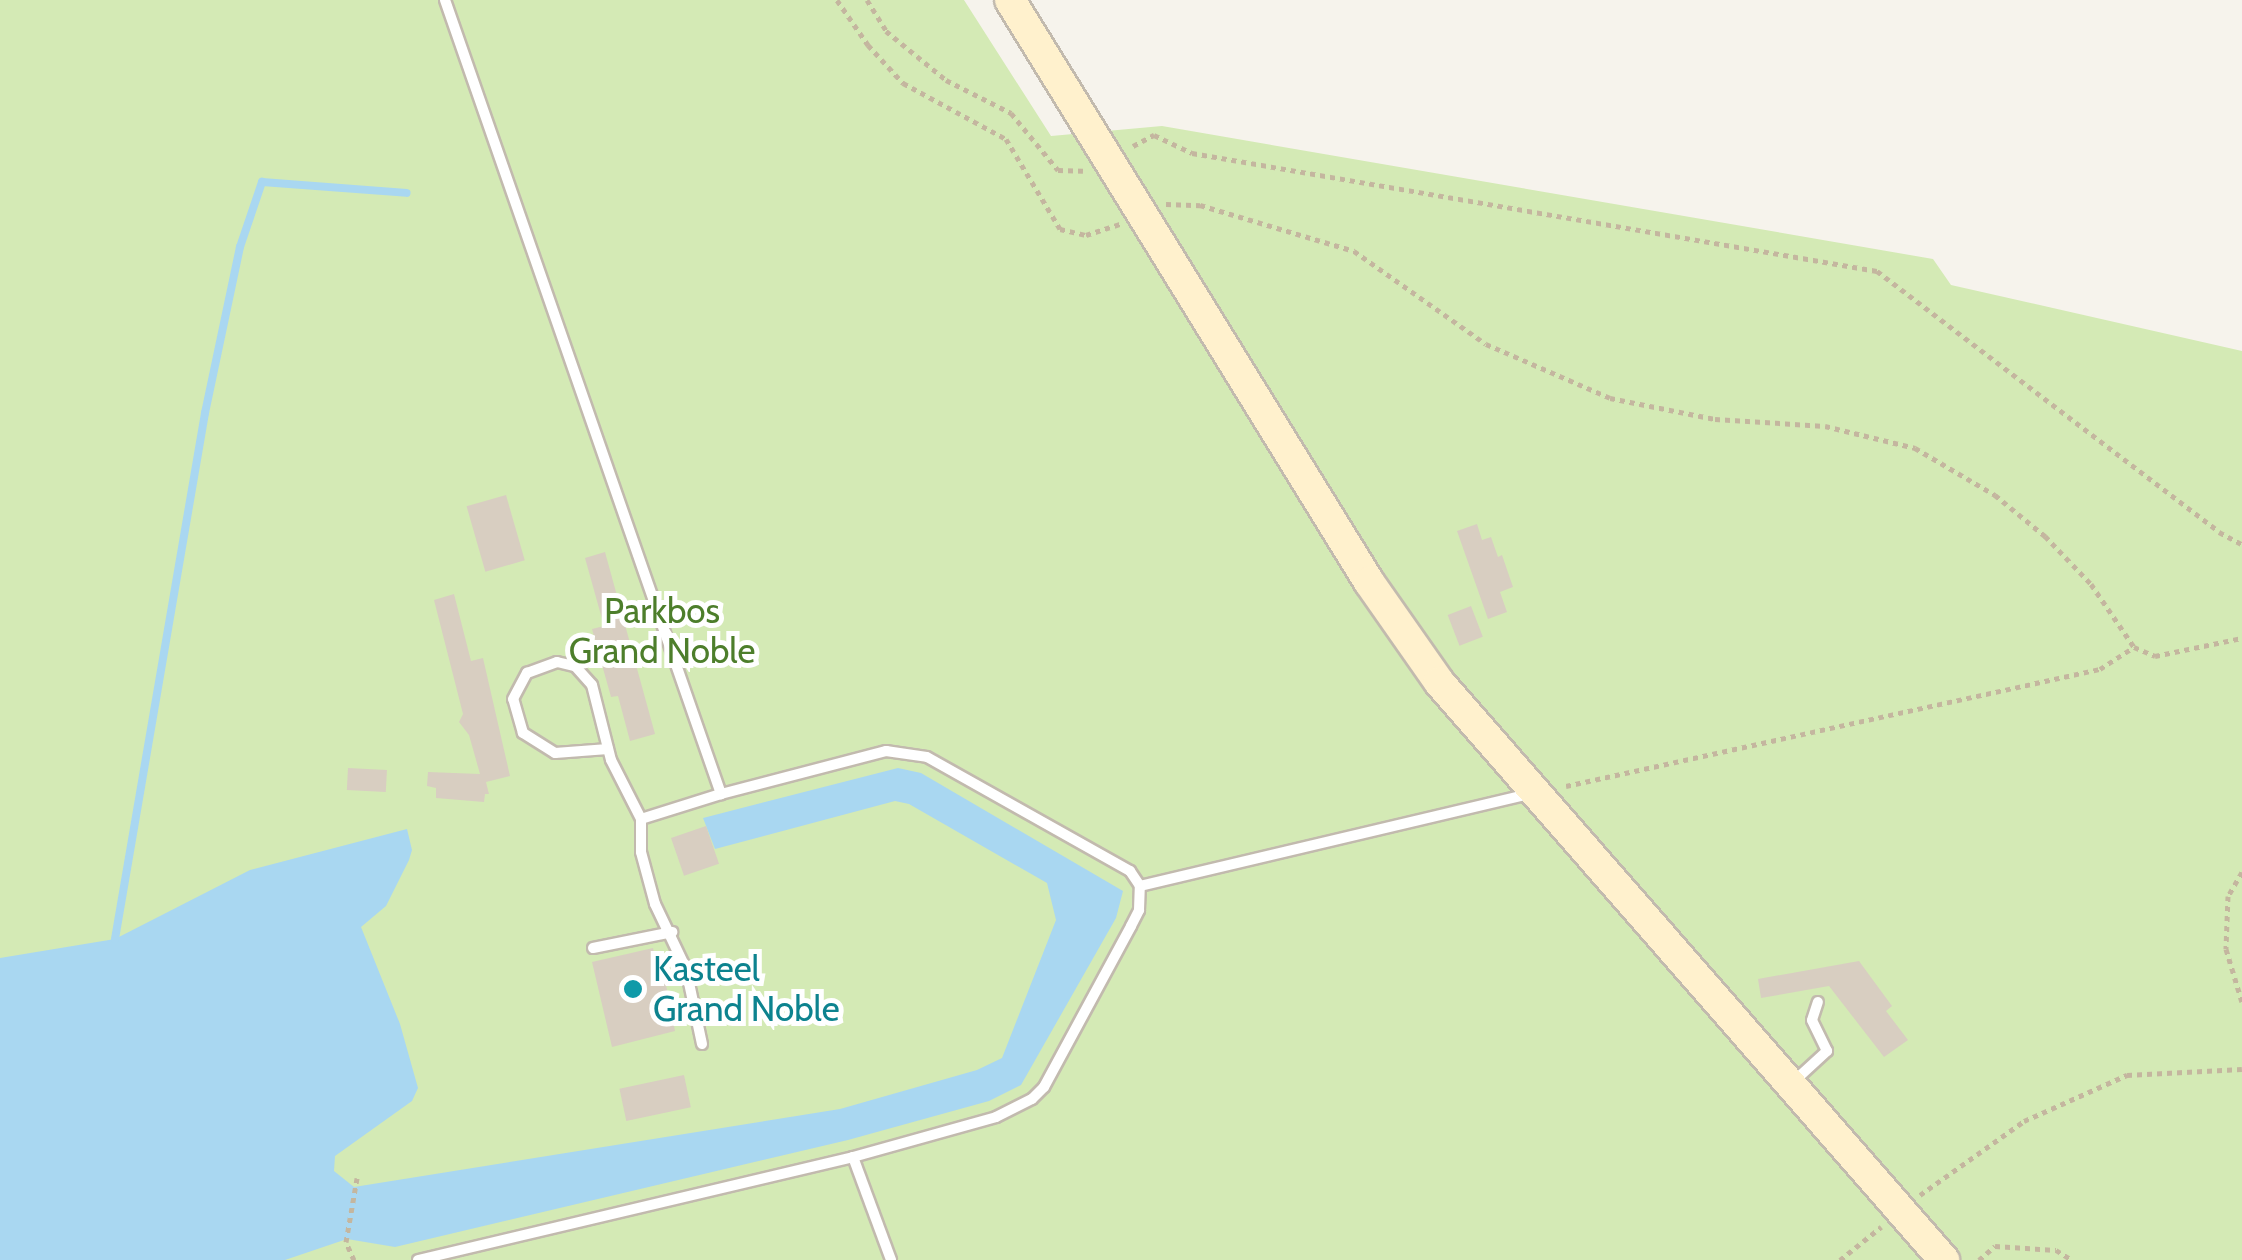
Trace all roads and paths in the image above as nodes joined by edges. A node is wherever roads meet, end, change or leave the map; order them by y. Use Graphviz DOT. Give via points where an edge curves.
graph roads {
  1 [pos="445,0"];
  2 [pos="837,0"];
  3 [pos="867,0"];
  4 [pos="1010,0"];
  5 [pos="1106,159"];
  6 [pos="1142,215"];
  7 [pos="2242,544"];
  8 [pos="2242,638"];
  9 [pos="2134,647"];
  10 [pos="608,750"];
  11 [pos="1536,792"];
  12 [pos="721,794"];
  13 [pos="642,820"];
  14 [pos="2242,872"];
  15 [pos="1140,886"];
  16 [pos="672,932"];
  17 [pos="593,948"];
  18 [pos="1818,1002"];
  19 [pos="2242,1002"];
  20 [pos="702,1044"];
  21 [pos="2242,1069"];
  22 [pos="1791,1084"];
  23 [pos="853,1157"];
  24 [pos="357,1178"];
  25 [pos="1902,1210"];
  26 [pos="354,1260"];
  27 [pos="418,1260"];
  28 [pos="891,1260"];
  29 [pos="1840,1260"];
  30 [pos="1944,1260"];
  31 [pos="1978,1260"];
  32 [pos="2072,1260"];
  1 -- 12 [label="lane"];
  2 -- 6 [label="path" via="903,83 1006,139 1060,229 1098,233"];
  3 -- 5 [label="path" via="886,31 946,80 1011,113 1058,170 1080,172"];
  4 -- 5 [label="street"];
  5 -- 6 [label="street"];
  5 -- 7 [label="path" via="1154,135 1192,153 1878,271"];
  6 -- 9 [label="path" via="1162,205 1200,205 1354,251 1486,344 1610,398 1715,419 1825,426 1916,448 1996,495 2046,536 2091,584"];
  6 -- 11 [label="street" via="1369,582 1439,682"];
  8 -- 9 [label="path" via="2155,656"];
  9 -- 11 [label="path" via="2100,669"];
  10 -- 10 [label="lane" via="592,685 575,666 539,667 518,683 514,699 523,733 556,753"];
  10 -- 13 [label="lane"];
  11 -- 15 [label="lane"];
  11 -- 22 [label="street"];
  12 -- 13 [label="lane"];
  12 -- 15 [label="lane" via="886,752 927,757 1130,871"];
  13 -- 16 [label="lane" via="641,852"];
  14 -- 19 [label="path" via="2228,896 2226,949"];
  15 -- 23 [label="lane" via="1131,926 1032,1099 996,1118"];
  16 -- 17 [label="lane"];
  16 -- 20 [label="lane"];
  18 -- 22 [label="lane" via="1812,1020 1828,1051"];
  21 -- 25 [label="path" via="2127,1075 2024,1121"];
  22 -- 25 [label="street"];
  23 -- 27 [label="lane"];
  23 -- 28 [label="lane"];
  24 -- 26 [label="path" via="346,1242"];
  25 -- 29 [label="path"];
  25 -- 30 [label="street"];
  31 -- 32 [label="path" via="1995,1246 2056,1250"];
}
